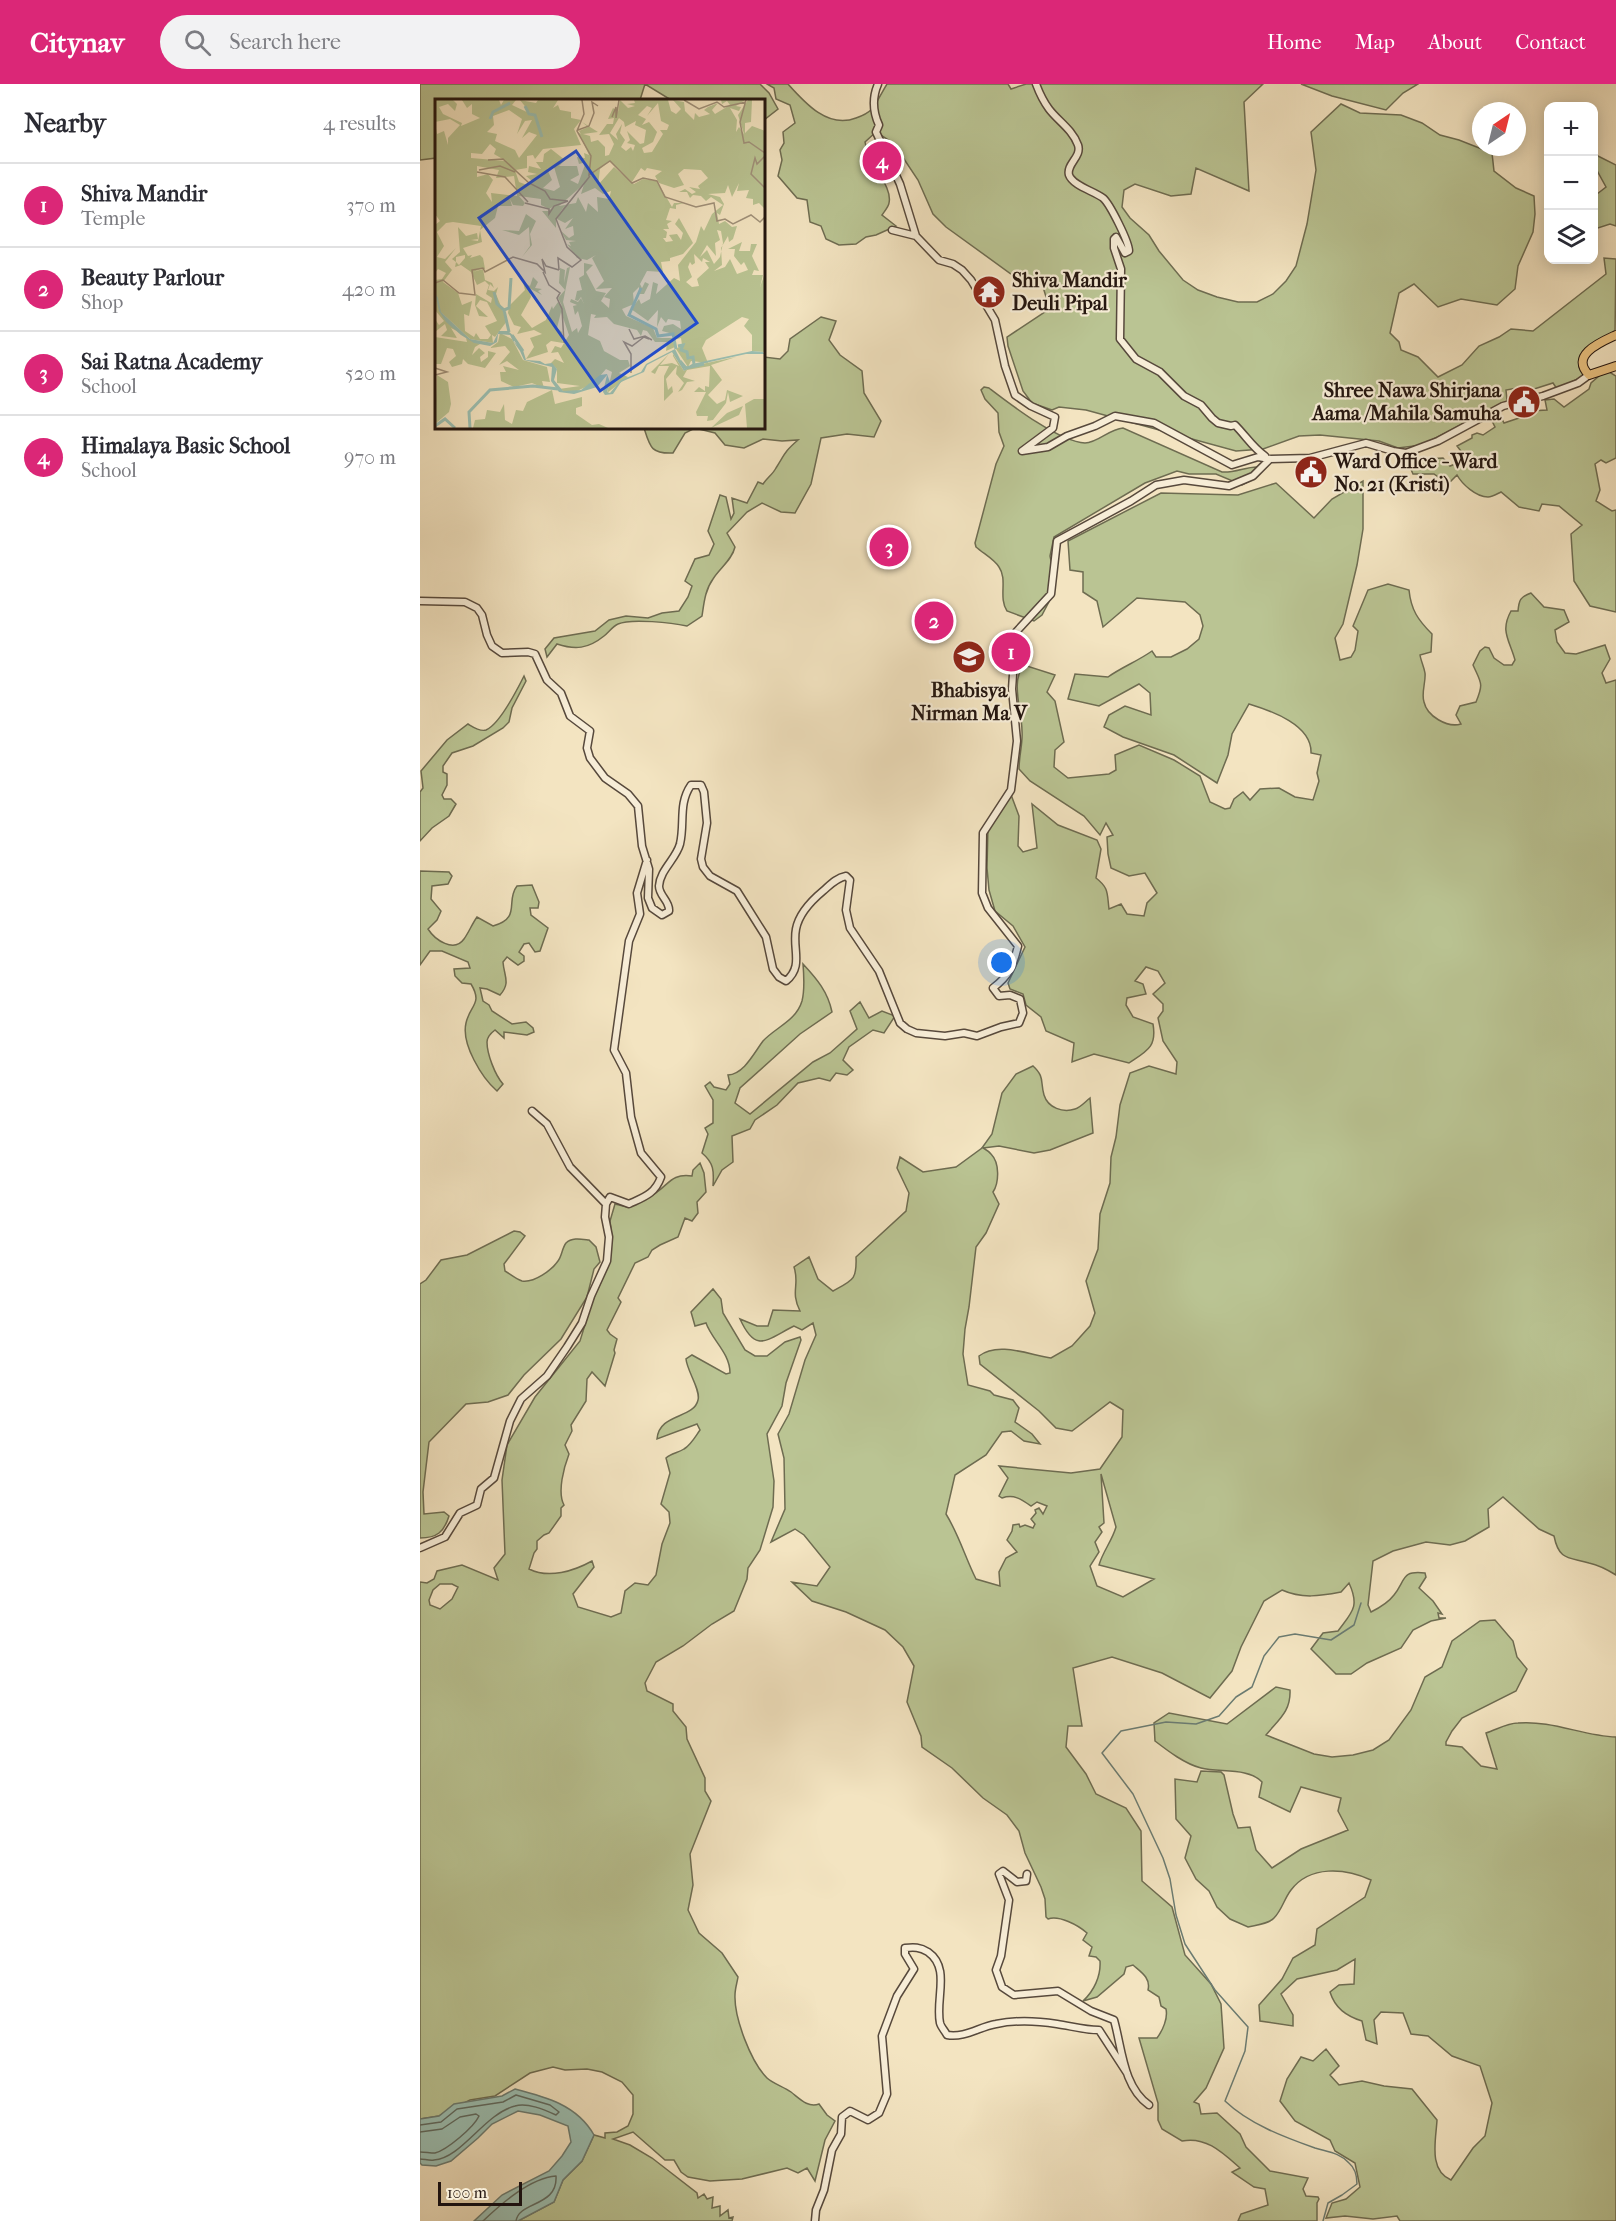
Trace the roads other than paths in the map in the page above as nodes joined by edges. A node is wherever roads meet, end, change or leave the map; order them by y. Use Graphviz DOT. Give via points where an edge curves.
graph roads {
  1 [pos="878,84"];
  2 [pos="1036,84"];
  3 [pos="892,230"];
  4 [pos="915,236"];
  5 [pos="1616,335"];
  6 [pos="1616,366"];
  7 [pos="1589,375"];
  8 [pos="1268,458"];
  9 [pos="420,601"];
  10 [pos="647,860"];
  11 [pos="532,1112"];
  12 [pos="606,1204"];
  13 [pos="420,1548"];
  14 [pos="1027,1874"];
  15 [pos="1127,2073"];
  16 [pos="1149,2105"];
  17 [pos="815,2221"];
  1 -- 4 [label="street" via="876,132 900,184"];
  2 -- 8 [label="street" via="1048,108 1067,126 1078,145 1069,175 1105,200 1128,243 1129,251 1125,253 1114,239 1121,269 1120,339 1136,359 1160,372 1218,423 1235,425"];
  3 -- 4 [label="street"];
  4 -- 8 [label="street" via="939,261 953,264 971,280 995,320 1015,395 1055,417 1053,428 1022,451 1048,447 1115,416 1154,423 1232,465"];
  5 -- 7 [label="main road" via="1586,352 1584,368"];
  6 -- 7 [label="main road"];
  7 -- 8 [label="street" via="1543,396 1503,406 1438,441 1406,453 1365,442 1310,458"];
  8 -- 10 [label="street" via="1253,476 1229,486 1184,480 1156,485 1057,541 1051,594 1016,632 1012,689 1017,741 1011,790 983,833 982,893 988,908 1018,946 1006,978 993,988 999,996 1020,999 1023,1013 1019,1023 977,1036 936,1035 907,1029 900,1023 879,971 850,928 846,910 850,880 846,876 806,906 796,928 794,975 786,981 779,977 773,969 766,937 741,897 703,867 707,823 701,785 691,785 686,795 680,844 660,881 660,891 669,906 665,915 655,912 649,903"];
  9 -- 10 [label="street" via="473,605 480,611 488,640 496,650 531,652 537,656 547,680 561,693 570,716 590,731 590,758 605,778 638,806"];
  10 -- 12 [label="street" via="637,893 640,914 629,941 614,1050 626,1073 631,1117 641,1154 661,1177 649,1196 628,1204 610,1197"];
  11 -- 12 [label="street" via="547,1124 570,1167"];
  12 -- 13 [label="street" via="607,1260 582,1323 547,1376 521,1399 510,1421 494,1478 481,1489 477,1505 460,1513 445,1537"];
  14 -- 15 [label="street" via="1026,1881 1017,1882 1003,1871 999,1874 1009,1900 996,1970 1002,1987 1014,1995 1058,1991 1114,2020"];
  15 -- 16 [label="street" via="1138,2097"];
  15 -- 17 [label="street" via="1099,2030 1013,2022 957,2037 947,2035 940,2024 940,1967 935,1957 924,1950 905,1948 914,1969 897,1996 882,2036 887,2094 879,2113 868,2120 850,2111 842,2117 841,2134 832,2150"];
}
